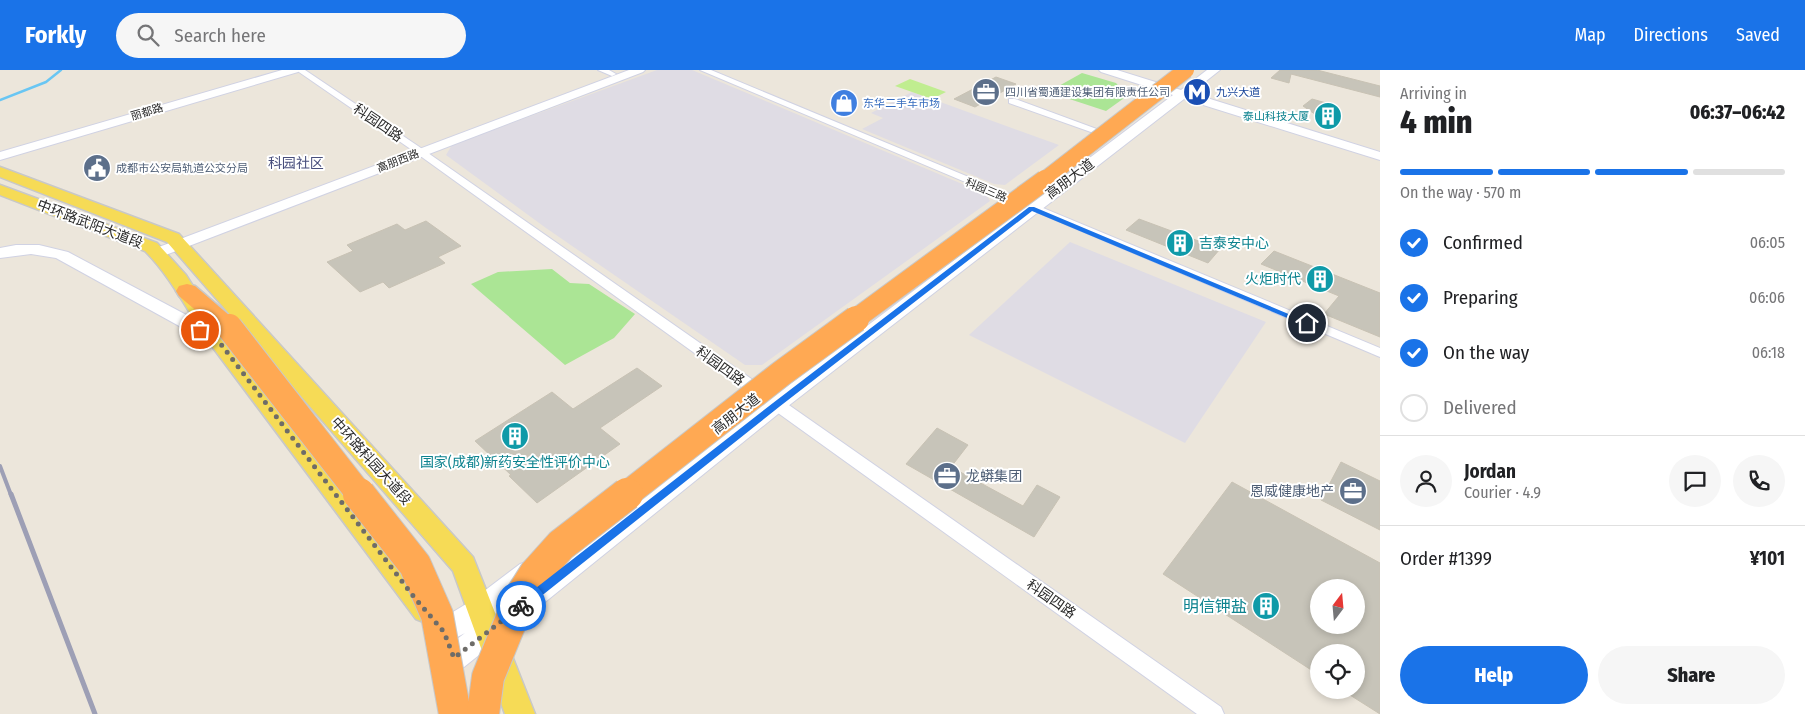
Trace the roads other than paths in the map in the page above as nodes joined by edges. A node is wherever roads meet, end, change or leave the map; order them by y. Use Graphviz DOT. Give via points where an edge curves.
graph roads {
  1 [pos="294,70"];
  2 [pos="300,70"];
  3 [pos="639,70"];
  4 [pos="704,70"];
  5 [pos="1105,70"];
  6 [pos="1214,70"];
  7 [pos="613,72"];
  8 [pos="1182,80"];
  9 [pos="1012,101"];
  10 [pos="1108,135"];
  11 [pos="418,150"];
  12 [pos="0,156"];
  13 [pos="1380,156"];
  14 [pos="0,172"];
  15 [pos="0,190"];
  16 [pos="1025,206"];
  17 [pos="165,246"];
  18 [pos="0,253"];
  19 [pos="223,333"];
  20 [pos="1380,353"];
  21 [pos="768,400"];
  22 [pos="480,609"];
  23 [pos="444,632"];
  24 [pos="488,632"];
  25 [pos="454,658"];
  26 [pos="455,714"];
  27 [pos="473,714"];
  28 [pos="483,714"];
  29 [pos="520,714"];
  30 [pos="1214,714"];
  1 -- 12 [label="main road, 丽都路"];
  2 -- 11 [label="street, 科园四路"];
  3 -- 11 [label="main road, 高朋西路"];
  4 -- 16 [label="street, 科园三路"];
  5 -- 8 [label="main road"];
  6 -- 8 [label="main road, 高朋大道"];
  7 -- 11 [label="main road, 高朋西路"];
  8 -- 10 [label="main road, 高朋大道"];
  8 -- 13 [label="main road"];
  8 -- 16 [label="main road, 高朋大道"];
  8 -- 16 [label="highway, bridge" via="1152,89 1064,155 1042,174"];
  8 -- 28 [label="highway, bridge" via="775,378 561,545 535,574 521,596 488,677"];
  9 -- 10 [label="street"];
  10 -- 16 [label="main road, 高朋大道"];
  11 -- 17 [label="main road, 高朋西路"];
  11 -- 21 [label="street, 科园四路"];
  14 -- 17 [label="main road, 中环路武阳大道段"];
  15 -- 17 [label="main road, 中环路武阳大道段"];
  16 -- 20 [label="street, 科园三路"];
  16 -- 21 [label="main road, 高朋大道"];
  17 -- 19 [label="main road, 中环路武阳大道段" via="187,291"];
  17 -- 22 [label="main road, 中环路科园大道段" via="464,565"];
  18 -- 19 [label="main road" via="28,248 62,254"];
  19 -- 23 [label="main road, 中环路武阳大道段" via="414,597"];
  19 -- 26 [label="highway, bridge" via="415,565 437,615"];
  21 -- 22 [label="main road, 高朋大道"];
  21 -- 24 [label="main road, 高朋大道"];
  21 -- 30 [label="street, 科园四路"];
  22 -- 23 [label="main road, 高朋大道"];
  22 -- 24 [label="main road, 中环路科园大道段"];
  23 -- 25 [label="main road, 中环路武阳大道段"];
  24 -- 25 [label="main road, 高朋大道"];
  24 -- 29 [label="main road, 中环路科园大道段"];
  25 -- 27 [label="main road, 中环路武阳大道段"];
}
